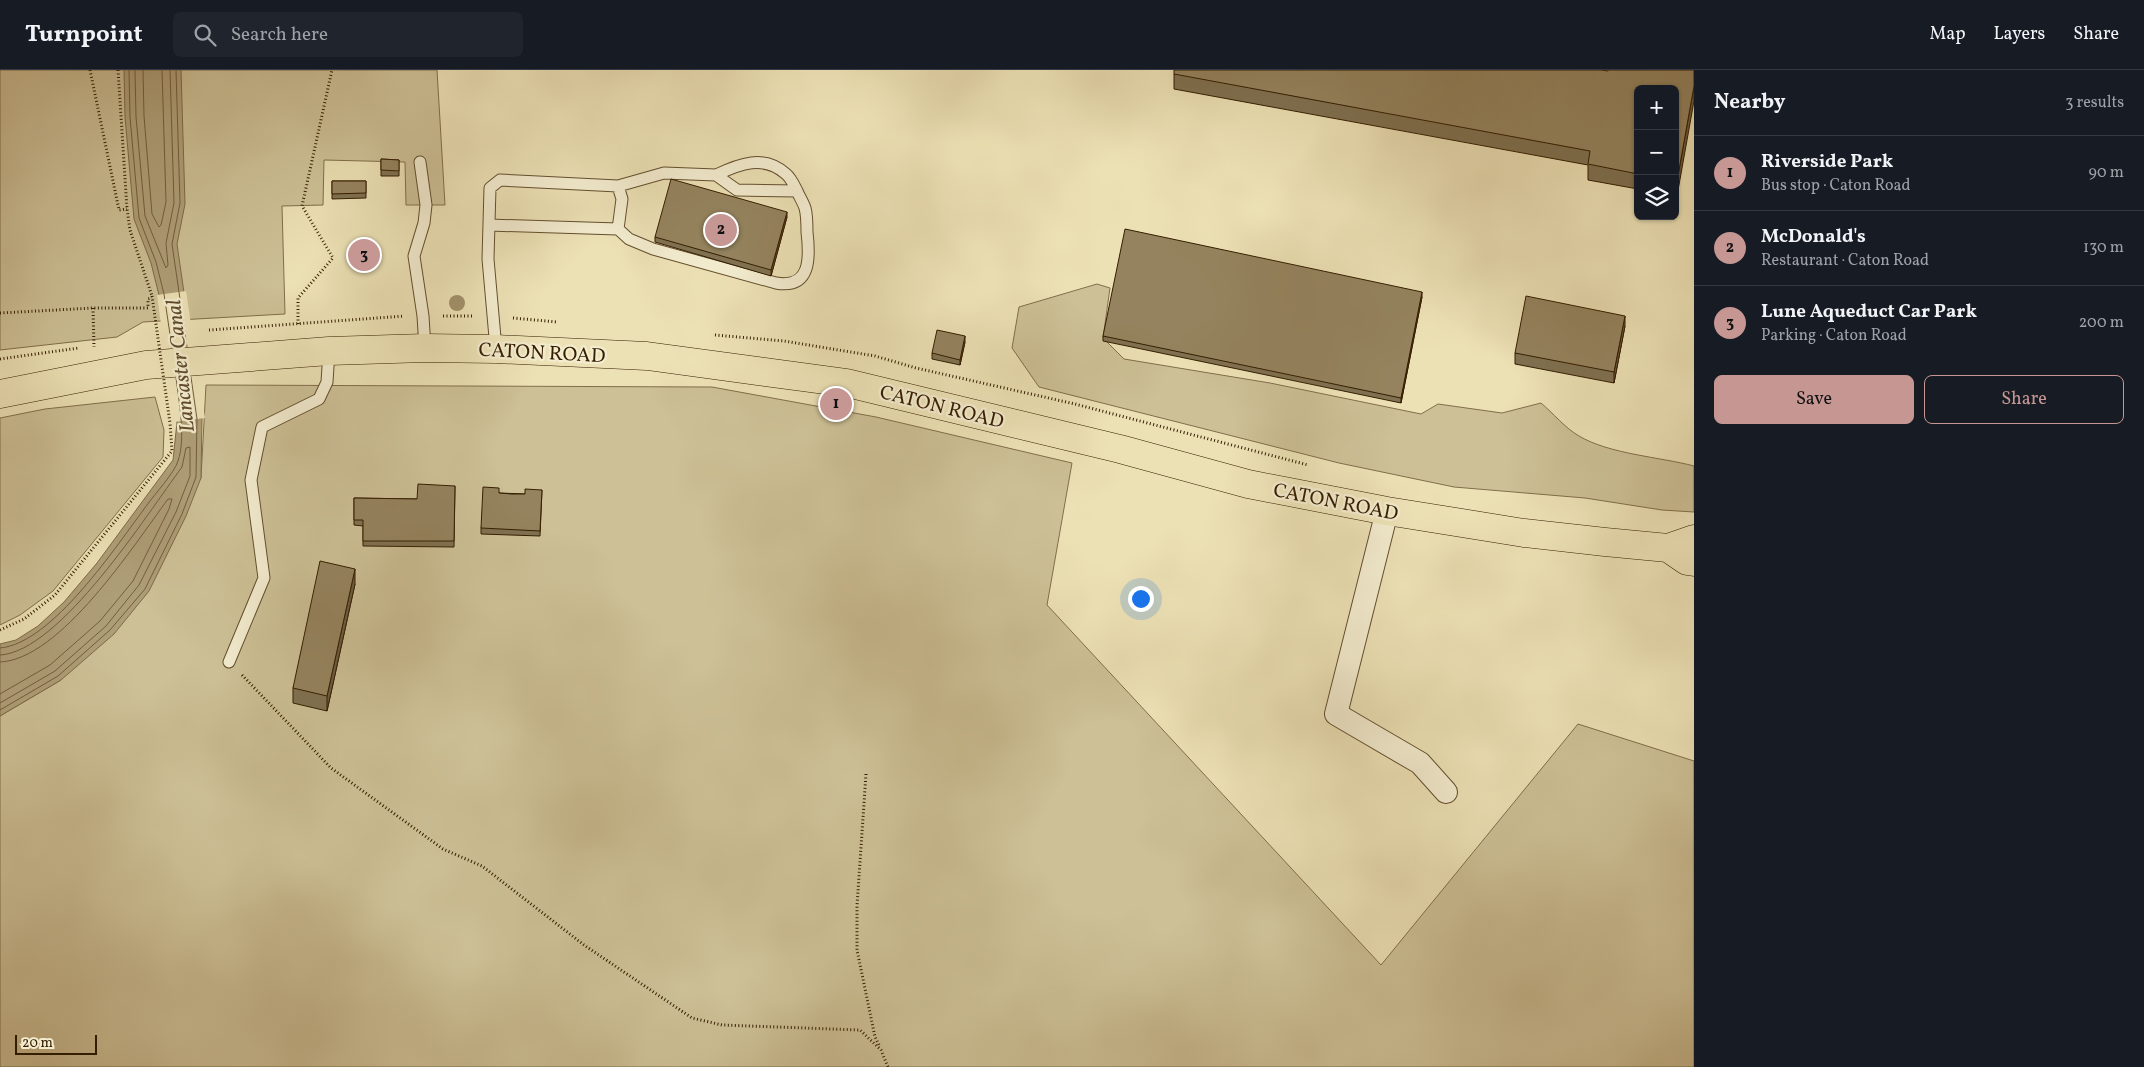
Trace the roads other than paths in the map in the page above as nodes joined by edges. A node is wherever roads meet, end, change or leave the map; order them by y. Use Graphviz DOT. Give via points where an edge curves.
graph roads {
  1 [pos="420,162"];
  2 [pos="716,175"];
  3 [pos="618,186"];
  4 [pos="797,190"];
  5 [pos="489,225"];
  6 [pos="618,229"];
  7 [pos="425,348"];
  8 [pos="496,349"];
  9 [pos="329,351"];
  10 [pos="0,394"];
  11 [pos="1387,511"];
  12 [pos="1694,539"];
  13 [pos="1668,548"];
  14 [pos="1694,562"];
  15 [pos="229,662"];
  16 [pos="1446,792"];
  1 -- 7 [label="lane" via="426,205 414,256"];
  2 -- 3 [label="lane" via="664,173"];
  2 -- 4 [label="lane" via="737,190"];
  2 -- 4 [label="lane" via="738,164 757,162 774,166 787,174"];
  3 -- 5 [label="lane" via="500,180 490,188"];
  3 -- 6 [label="lane" via="622,198"];
  4 -- 6 [label="lane" via="806,209 808,267 800,279 788,285 653,249 629,239"];
  5 -- 6 [label="lane"];
  5 -- 8 [label="lane" via="488,259"];
  7 -- 8 [label="main road, CATON ROAD"];
  7 -- 9 [label="main road, CATON ROAD"];
  8 -- 11 [label="main road, CATON ROAD" via="647,356 832,380 1120,449 1248,484"];
  9 -- 10 [label="main road, CATON ROAD" via="182,361 95,374"];
  9 -- 15 [label="lane" via="327,382 319,399 262,427 251,480 264,578"];
  11 -- 13 [label="main road, CATON ROAD" via="1524,534"];
  11 -- 16 [label="street" via="1336,714 1420,763"];
  12 -- 13 [label="main road, CATON ROAD"];
  13 -- 14 [label="main road, CATON ROAD"];
}
